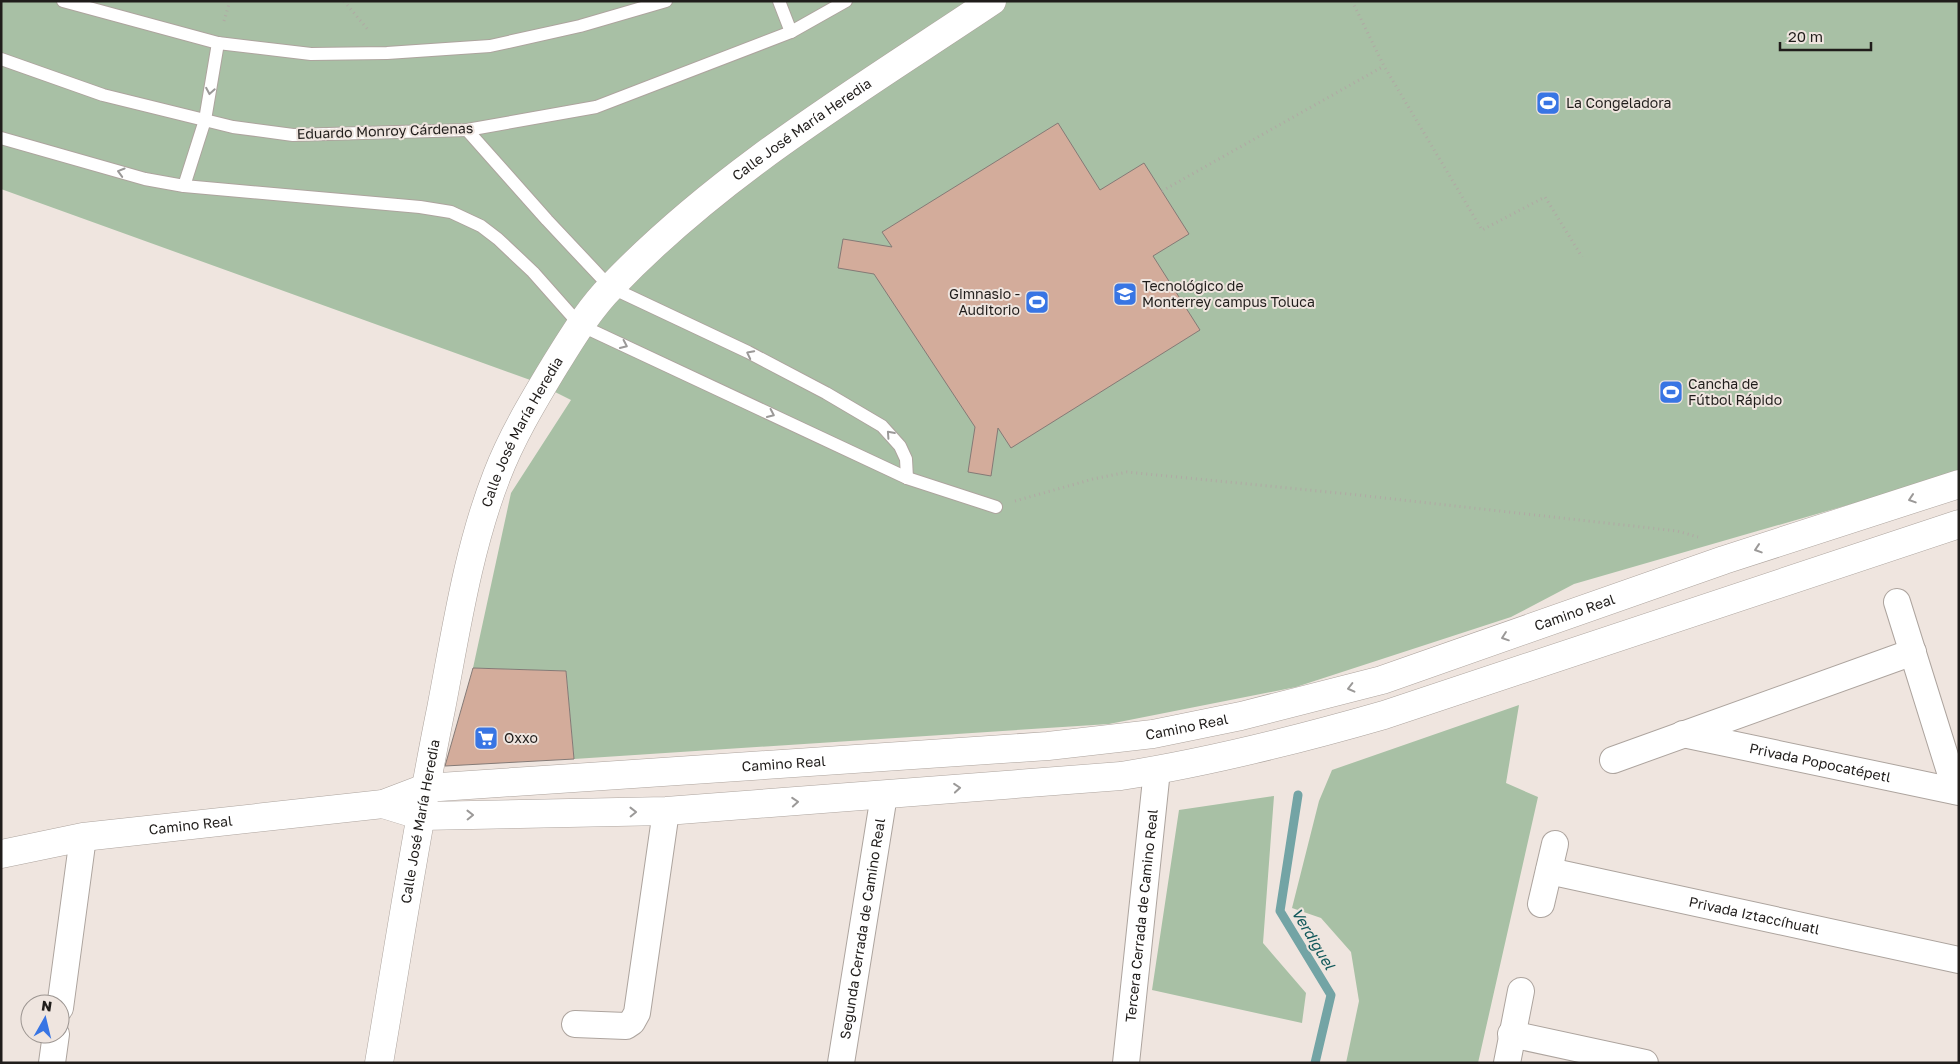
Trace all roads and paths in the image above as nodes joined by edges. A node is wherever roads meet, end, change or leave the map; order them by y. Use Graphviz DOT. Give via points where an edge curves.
graph roads {
  1 [pos="63,1"];
  2 [pos="344,1"];
  3 [pos="666,1"];
  4 [pos="779,1"];
  5 [pos="846,1"];
  6 [pos="992,1"];
  7 [pos="1352,1"];
  8 [pos="791,32"];
  9 [pos="218,43"];
  10 [pos="387,53"];
  11 [pos="1,59"];
  12 [pos="1384,66"];
  13 [pos="205,120"];
  14 [pos="467,130"];
  15 [pos="1,138"];
  16 [pos="184,186"];
  17 [pos="1162,191"];
  18 [pos="1582,257"];
  19 [pos="610,287"];
  20 [pos="580,325"];
  21 [pos="907,478"];
  22 [pos="1959,484"];
  23 [pos="996,507"];
  24 [pos="1959,524"];
  25 [pos="1724,560"];
  26 [pos="1897,602"];
  27 [pos="1913,652"];
  28 [pos="1682,734"];
  29 [pos="1048,746"];
  30 [pos="1613,760"];
  31 [pos="1158,770"];
  32 [pos="1054,780"];
  33 [pos="425,788"];
  34 [pos="1957,792"];
  35 [pos="884,795"];
  36 [pos="383,804"];
  37 [pos="666,811"];
  38 [pos="422,816"];
  39 [pos="83,837"];
  40 [pos="1555,844"];
  41 [pos="1,854"];
  42 [pos="1549,871"];
  43 [pos="1541,904"];
  44 [pos="1959,960"];
  45 [pos="1521,991"];
  46 [pos="62,994"];
  47 [pos="575,1024"];
  48 [pos="1511,1034"];
  49 [pos="55,1044"];
  50 [pos="52,1063"];
  51 [pos="379,1063"];
  52 [pos="842,1063"];
  53 [pos="1126,1063"];
  54 [pos="1506,1063"];
  55 [pos="1645,1063"];
  1 -- 9 [label="lane"];
  2 -- 10 [label="path"];
  3 -- 10 [label="lane" via="580,26 490,46"];
  4 -- 8 [label="lane"];
  5 -- 8 [label="lane, Eduardo Monroy Cárdenas"];
  6 -- 19 [label="main road, Calle José María Heredia" via="785,140 708,197"];
  7 -- 12 [label="path"];
  8 -- 14 [label="lane, Eduardo Monroy Cárdenas" via="596,106"];
  9 -- 10 [label="lane" via="311,54"];
  9 -- 13 [label="lane, one-way"];
  11 -- 13 [label="lane, Eduardo Monroy Cárdenas" via="103,95"];
  12 -- 17 [label="path"];
  12 -- 18 [label="path" via="1482,230 1545,197"];
  13 -- 14 [label="lane, Eduardo Monroy Cárdenas" via="293,135"];
  13 -- 16 [label="lane"];
  14 -- 19 [label="lane"];
  16 -- 15 [label="lane, one-way" via="145,179"];
  16 -- 20 [label="lane" via="451,212 481,226 498,239 533,272"];
  19 -- 20 [label="main road, Calle José María Heredia"];
  21 -- 19 [label="lane, one-way" via="906,460 900,446 882,426 756,357"];
  20 -- 21 [label="lane, one-way"];
  20 -- 33 [label="main road, Calle José María Heredia" via="531,405 498,472 480,523"];
  21 -- 23 [label="lane"];
  22 -- 25 [label="main road, Camino Real, one-way"];
  23 -- 25 [label="path" via="1127,472 1677,531 1705,539"];
  24 -- 31 [label="main road, Camino Real" via="1384,715 1292,741"];
  25 -- 29 [label="main road, Camino Real, one-way" via="1382,680 1242,716 1153,734"];
  26 -- 27 [label="street"];
  27 -- 28 [label="street"];
  27 -- 34 [label="street"];
  28 -- 30 [label="street"];
  28 -- 34 [label="street, Privada Popocatépetl"];
  29 -- 32 [label="main road"];
  29 -- 33 [label="main road, Camino Real"];
  31 -- 32 [label="main road, Camino Real"];
  31 -- 53 [label="street, Tercera Cerrada de Camino Real"];
  35 -- 32 [label="main road, Camino Real, one-way"];
  33 -- 36 [label="main road, Camino Real"];
  33 -- 38 [label="main road, Calle José María Heredia"];
  37 -- 35 [label="main road, Camino Real, one-way"];
  35 -- 52 [label="street, Segunda Cerrada de Camino Real"];
  36 -- 38 [label="main road, Camino Real"];
  36 -- 39 [label="main road, Camino Real"];
  38 -- 37 [label="main road, Camino Real, one-way"];
  37 -- 47 [label="street" via="637,1013 626,1026"];
  38 -- 51 [label="main road, Calle José María Heredia"];
  39 -- 41 [label="main road, Camino Real"];
  39 -- 46 [label="street"];
  40 -- 42 [label="street"];
  42 -- 43 [label="street"];
  42 -- 44 [label="street, Privada Iztaccíhuatl"];
  45 -- 48 [label="street"];
  48 -- 54 [label="street"];
  48 -- 55 [label="street"];
  49 -- 50 [label="street"];
}
